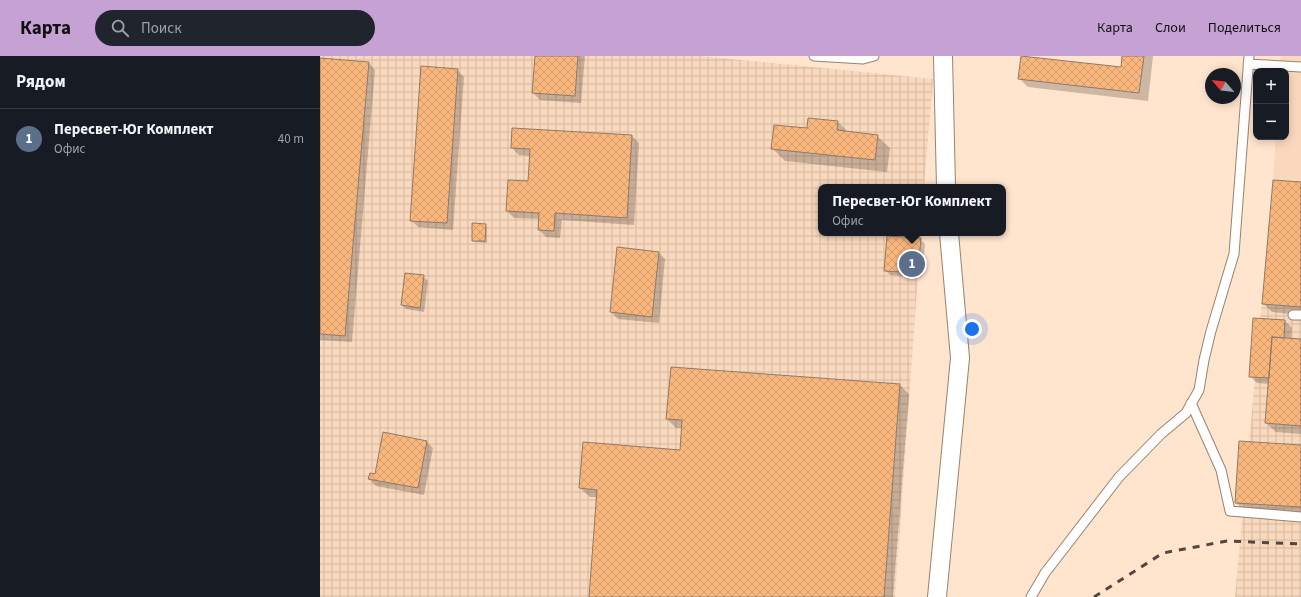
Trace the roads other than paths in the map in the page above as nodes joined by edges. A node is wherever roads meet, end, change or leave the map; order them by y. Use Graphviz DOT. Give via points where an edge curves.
graph roads {
  1 [pos="814,56"];
  2 [pos="874,56"];
  3 [pos="943,56"];
  4 [pos="1248,60"];
  5 [pos="1301,67"];
  6 [pos="946,184"];
  7 [pos="949,236"];
  8 [pos="1192,403"];
  9 [pos="1301,517"];
  10 [pos="938,597"];
  11 [pos="1031,597"];
  1 -- 2 [label="lane" via="863,59"];
  3 -- 6 [label="street"];
  4 -- 5 [label="lane"];
  4 -- 8 [label="lane" via="1234,254 1211,331 1199,390"];
  7 -- 10 [label="street" via="960,358"];
  8 -- 9 [label="lane" via="1221,470 1230,511"];
  8 -- 11 [label="lane" via="1186,413 1161,434 1119,477 1045,573"];
}
